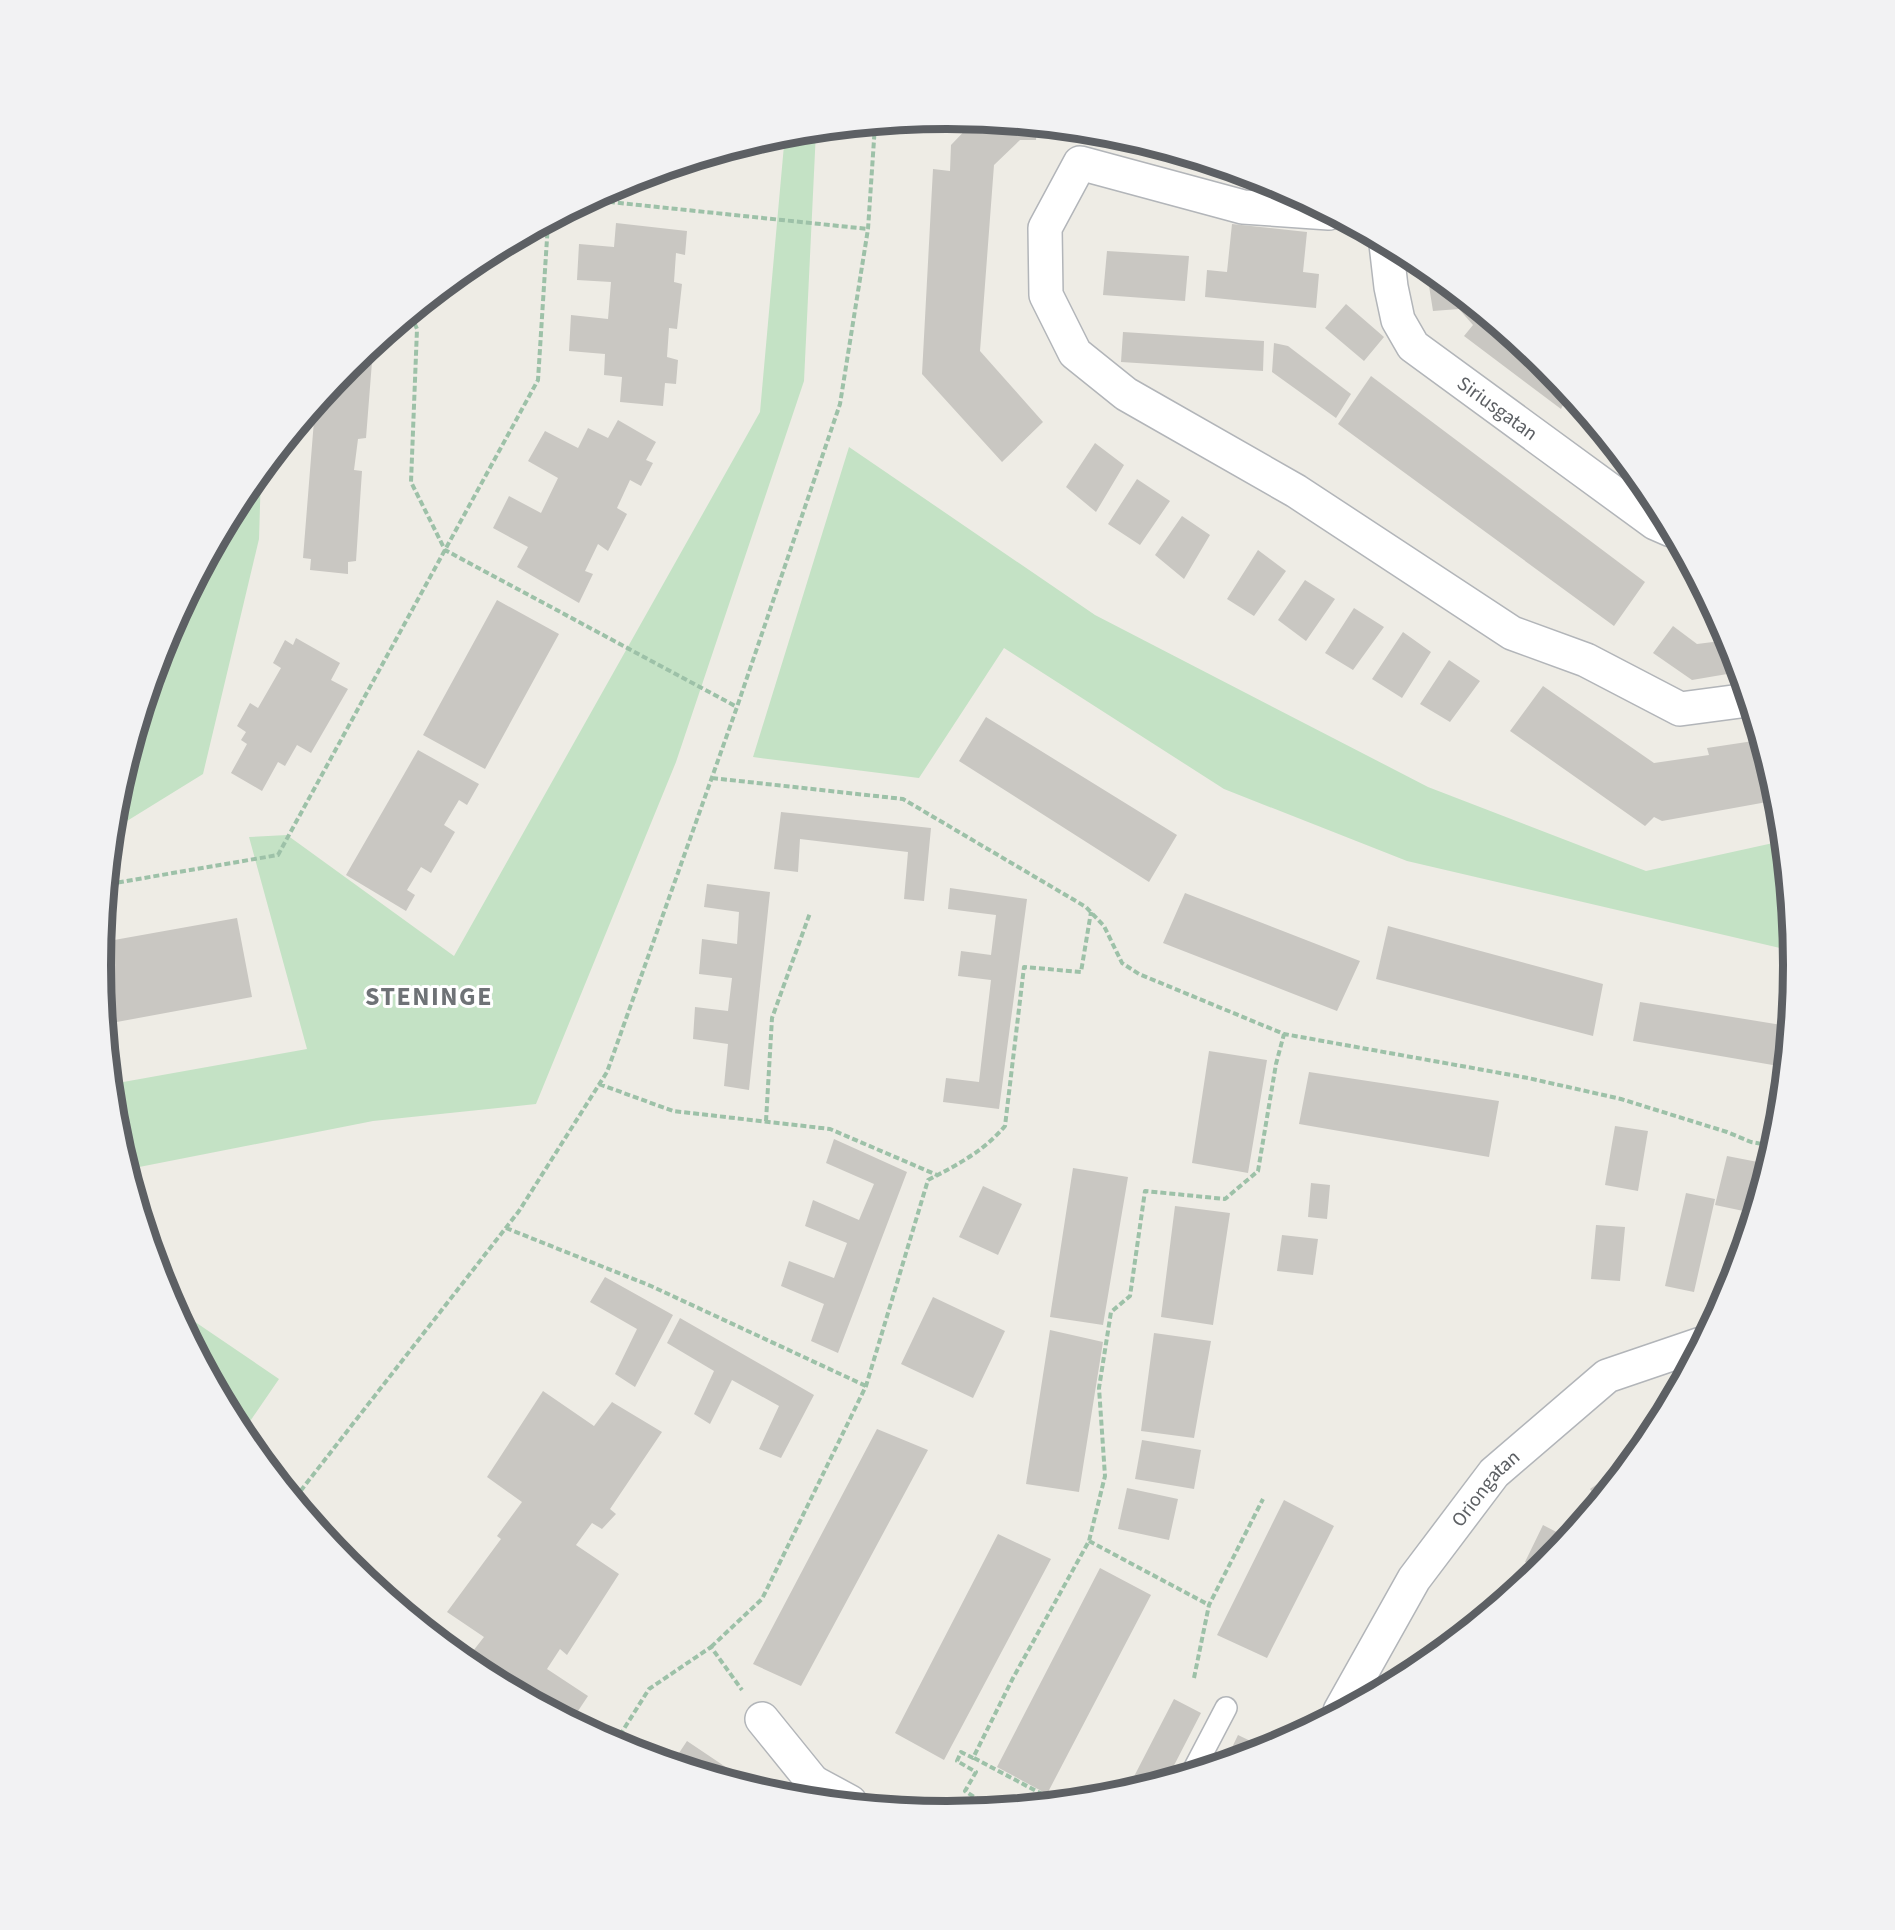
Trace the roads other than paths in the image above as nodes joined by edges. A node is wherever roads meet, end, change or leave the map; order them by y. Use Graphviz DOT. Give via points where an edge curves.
graph roads {
  1 [pos="1310,212"];
  2 [pos="1387,254"];
  3 [pos="1658,524"];
  4 [pos="1741,701"];
  5 [pos="1691,1347"];
  6 [pos="1347,1699"];
  7 [pos="1226,1708"];
  8 [pos="762,1719"];
  9 [pos="1197,1763"];
  10 [pos="807,1789"];
  1 -- 4 [label="street" via="1243,207 1080,163 1045,228 1046,295 1076,353 1126,394 1296,491 1512,633 1586,660 1680,709"];
  2 -- 3 [label="street, Siriusgatan" via="1398,320 1413,346"];
  5 -- 6 [label="street, Oriongatan" via="1607,1376 1494,1473 1414,1579"];
  7 -- 9 [label="lane"];
  8 -- 10 [label="street"];
}
